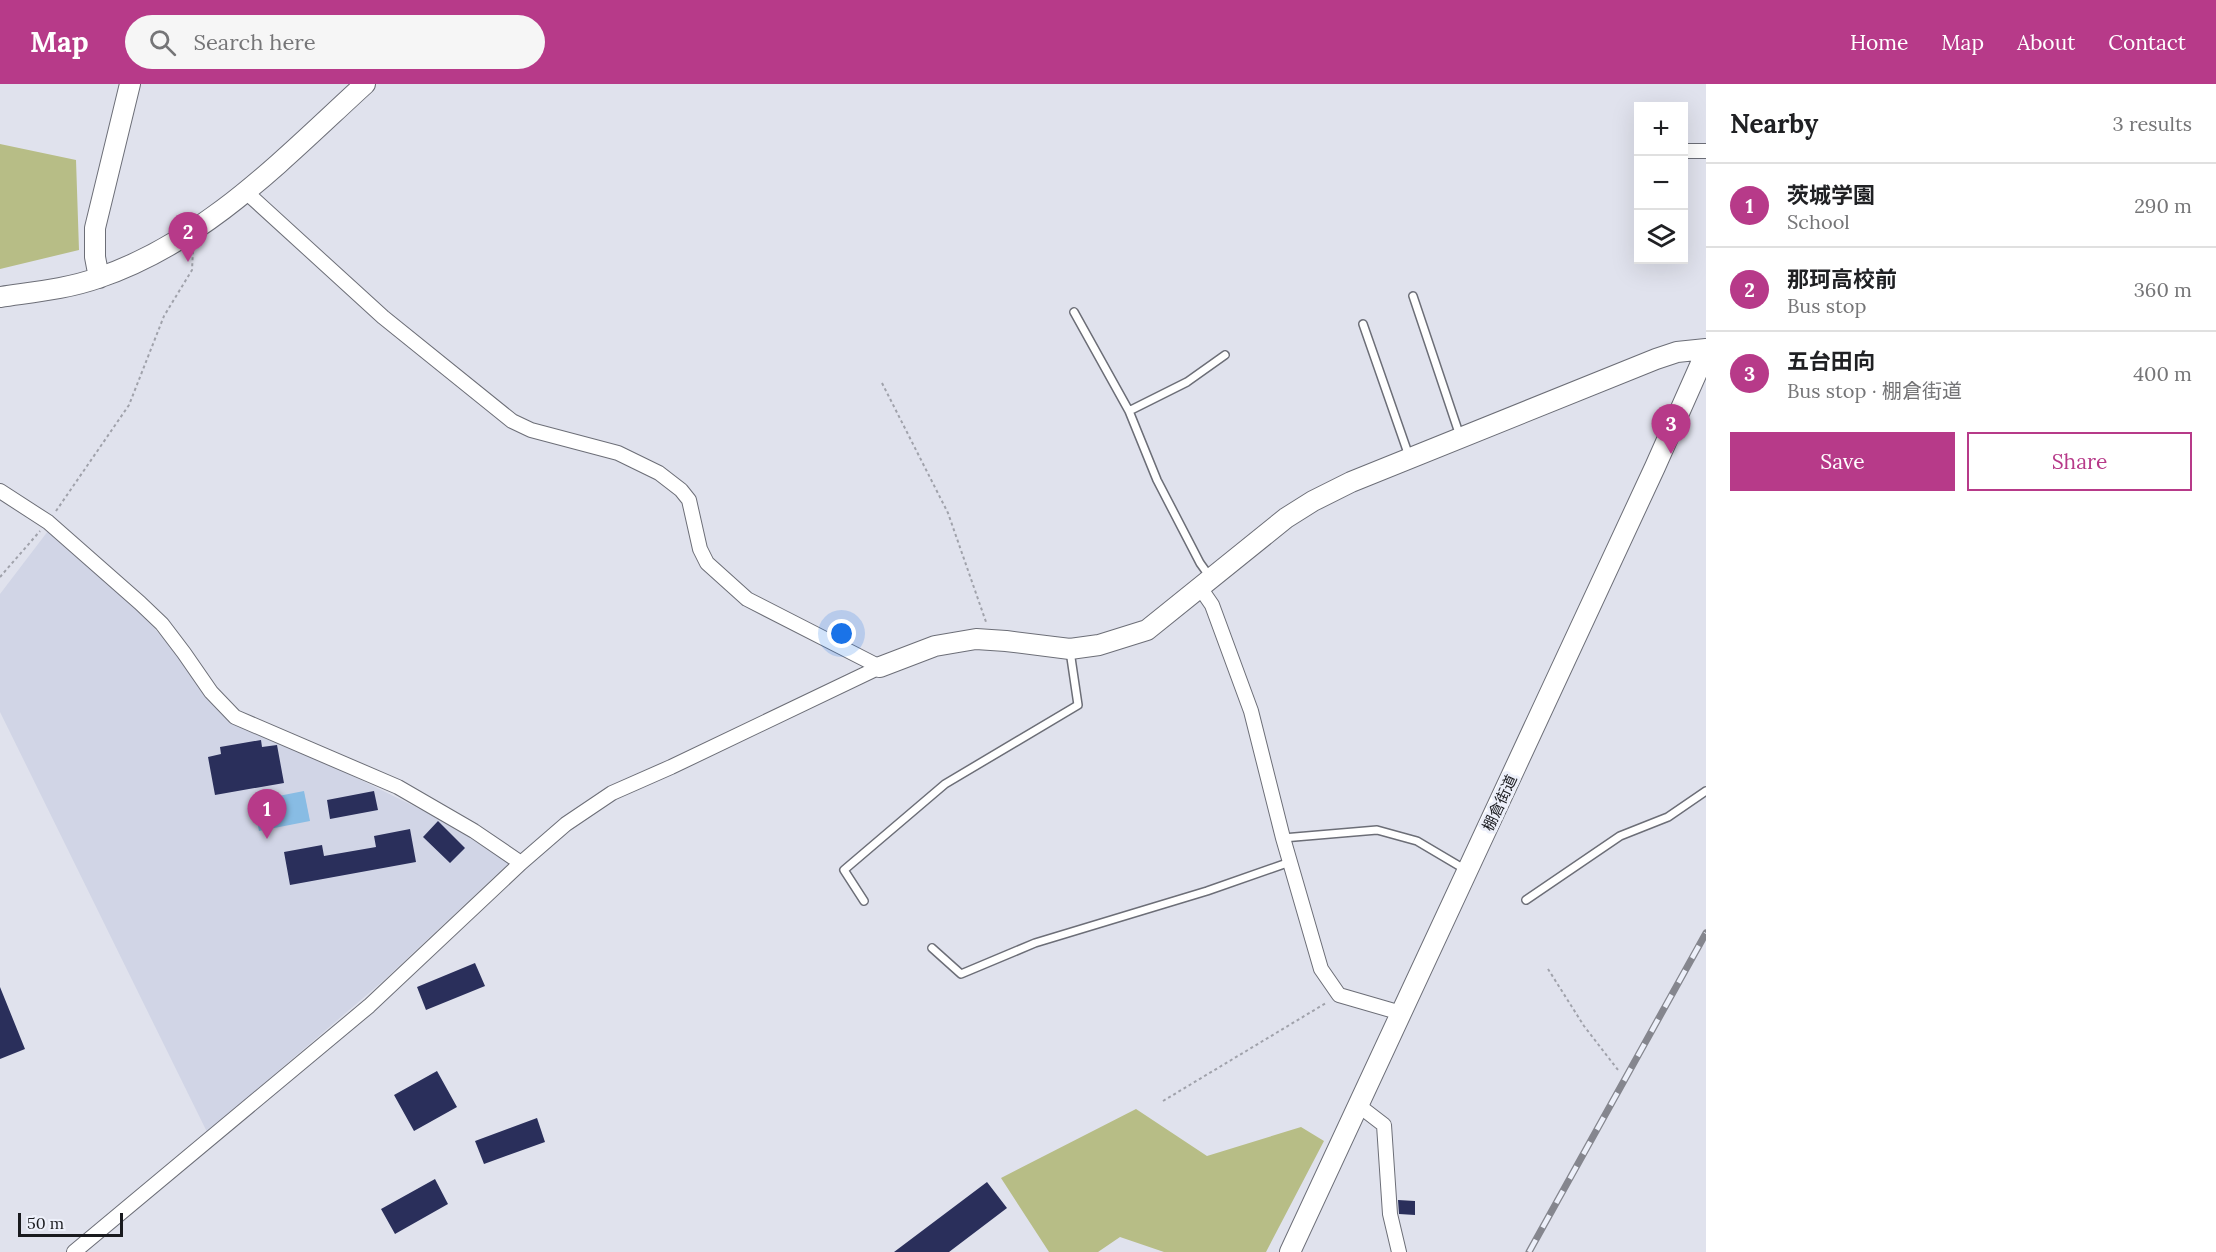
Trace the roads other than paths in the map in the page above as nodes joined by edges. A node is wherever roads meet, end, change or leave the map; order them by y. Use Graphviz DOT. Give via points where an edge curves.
graph roads {
  1 [pos="130,84"];
  2 [pos="365,84"];
  3 [pos="1688,151"];
  4 [pos="1706,151"];
  5 [pos="246,192"];
  6 [pos="99,278"];
  7 [pos="1413,296"];
  8 [pos="0,297"];
  9 [pos="1074,312"];
  10 [pos="1363,324"];
  11 [pos="1225,355"];
  12 [pos="1704,360"];
  13 [pos="1129,411"];
  14 [pos="1460,438"];
  15 [pos="1410,458"];
  16 [pos="0,491"];
  17 [pos="1206,584"];
  18 [pos="1070,649"];
  19 [pos="880,667"];
  20 [pos="1706,790"];
  21 [pos="1283,838"];
  22 [pos="1290,862"];
  23 [pos="521,863"];
  24 [pos="1468,871"];
  25 [pos="1526,900"];
  26 [pos="864,901"];
  27 [pos="932,948"];
  28 [pos="1401,1013"];
  29 [pos="1358,1106"];
  30 [pos="74,1252"];
  31 [pos="1290,1252"];
  32 [pos="1399,1252"];
  1 -- 6 [label="street" via="95,228"];
  2 -- 5 [label="street"];
  3 -- 4 [label="street"];
  5 -- 6 [label="street" via="194,231 138,263"];
  5 -- 19 [label="street" via="383,317 512,421 531,430 618,453 681,489 689,500 700,549 707,562 747,599"];
  6 -- 8 [label="street"];
  7 -- 14 [label="lane"];
  9 -- 13 [label="lane"];
  10 -- 15 [label="lane"];
  11 -- 13 [label="lane" via="1187,382"];
  12 -- 14 [label="street" via="1677,352"];
  12 -- 24 [label="street, 棚倉街道"];
  13 -- 17 [label="lane" via="1157,480 1200,563"];
  14 -- 15 [label="street"];
  15 -- 17 [label="street" via="1313,501 1286,518"];
  16 -- 23 [label="street" via="48,522 162,624 211,692 235,717 398,787"];
  17 -- 18 [label="street" via="1148,630 1100,645"];
  17 -- 21 [label="street" via="1251,711"];
  18 -- 19 [label="street" via="976,639 935,646"];
  18 -- 26 [label="lane" via="1078,705 945,784 844,870"];
  19 -- 23 [label="street" via="612,793 566,824"];
  20 -- 25 [label="lane" via="1668,817 1620,836"];
  21 -- 22 [label="street"];
  21 -- 24 [label="lane" via="1377,830 1417,841"];
  22 -- 27 [label="lane" via="1035,943 961,974"];
  22 -- 28 [label="street" via="1321,969 1339,995"];
  23 -- 30 [label="street" via="369,1006"];
  24 -- 28 [label="street, 棚倉街道"];
  28 -- 29 [label="street, 棚倉街道"];
  29 -- 31 [label="street, 棚倉街道"];
  29 -- 32 [label="street" via="1384,1125 1390,1214"];
}
